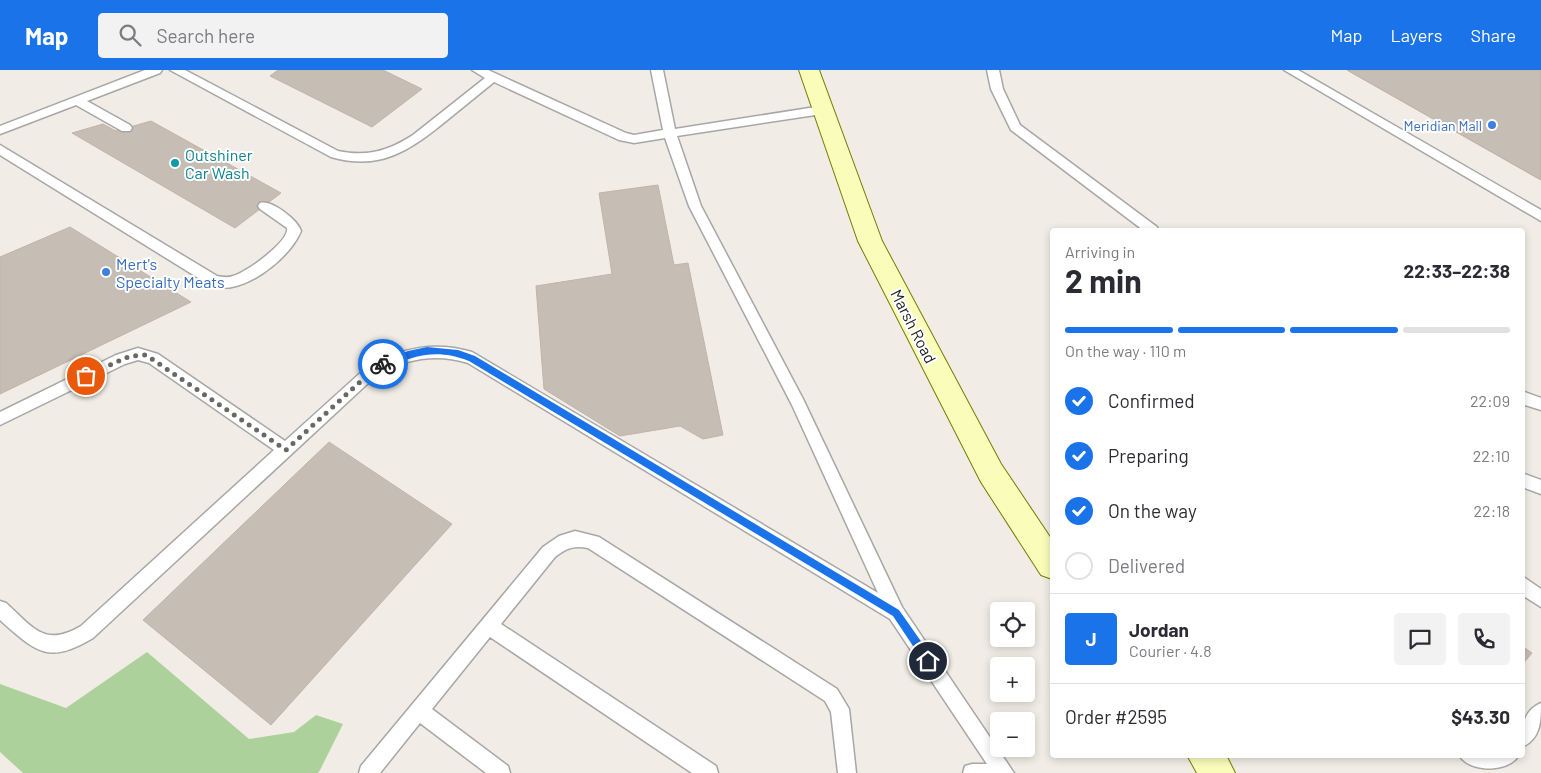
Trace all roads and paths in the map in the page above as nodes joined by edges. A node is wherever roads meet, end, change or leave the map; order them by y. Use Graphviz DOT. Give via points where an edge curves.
graph roads {
  1 [pos="156,70"];
  2 [pos="176,70"];
  3 [pos="478,70"];
  4 [pos="657,70"];
  5 [pos="809,70"];
  6 [pos="993,70"];
  7 [pos="1290,70"];
  8 [pos="493,77"];
  9 [pos="76,100"];
  10 [pos="822,110"];
  11 [pos="126,128"];
  12 [pos="0,130"];
  13 [pos="670,134"];
  14 [pos="0,148"];
  15 [pos="264,206"];
  16 [pos="1541,216"];
  17 [pos="1149,228"];
  18 [pos="1525,398"];
  19 [pos="1541,404"];
  20 [pos="0,418"];
  21 [pos="286,450"];
  22 [pos="1525,481"];
  23 [pos="1541,487"];
  24 [pos="1050,562"];
  25 [pos="1525,586"];
  26 [pos="1541,599"];
  27 [pos="0,609"];
  28 [pos="896,613"];
  29 [pos="488,626"];
  30 [pos="419,711"];
  31 [pos="1541,712"];
  32 [pos="1525,734"];
  33 [pos="1206,758"];
  34 [pos="1472,758"];
  35 [pos="1508,758"];
  36 [pos="1004,772"];
  37 [pos="368,773"];
  38 [pos="501,773"];
  39 [pos="709,773"];
  40 [pos="846,773"];
  41 [pos="972,773"];
  42 [pos="1218,773"];
  1 -- 9 [label="lane"];
  2 -- 8 [label="lane" via="335,154 362,159 391,153 413,142"];
  3 -- 8 [label="lane"];
  4 -- 13 [label="lane"];
  5 -- 10 [label="main road, Marsh Road"];
  6 -- 17 [label="lane" via="997,89 1015,127"];
  7 -- 16 [label="lane"];
  8 -- 13 [label="lane" via="628,138"];
  9 -- 11 [label="lane"];
  9 -- 12 [label="lane"];
  10 -- 13 [label="lane"];
  10 -- 24 [label="main road, Marsh Road" via="870,240 990,473"];
  13 -- 28 [label="lane" via="695,206 798,403"];
  14 -- 15 [label="lane" via="221,282 231,282 250,274 292,238 293,225"];
  18 -- 19 [label="lane"];
  20 -- 21 [label="lane" via="121,359 146,355"];
  21 -- 27 [label="lane" via="74,641 48,646"];
  21 -- 28 [label="lane" via="373,370 390,361 427,351 458,353 472,358"];
  22 -- 23 [label="lane"];
  25 -- 26 [label="lane"];
  28 -- 36 [label="lane"];
  29 -- 30 [label="lane"];
  29 -- 39 [label="lane"];
  29 -- 40 [label="lane" via="559,543 570,538 593,542 831,695 842,717"];
  30 -- 37 [label="lane"];
  30 -- 38 [label="lane"];
  31 -- 32 [label="lane"];
  33 -- 42 [label="main road"];
  34 -- 35 [label="lane" via="1487,766 1497,766"];
  36 -- 41 [label="lane"];
}
